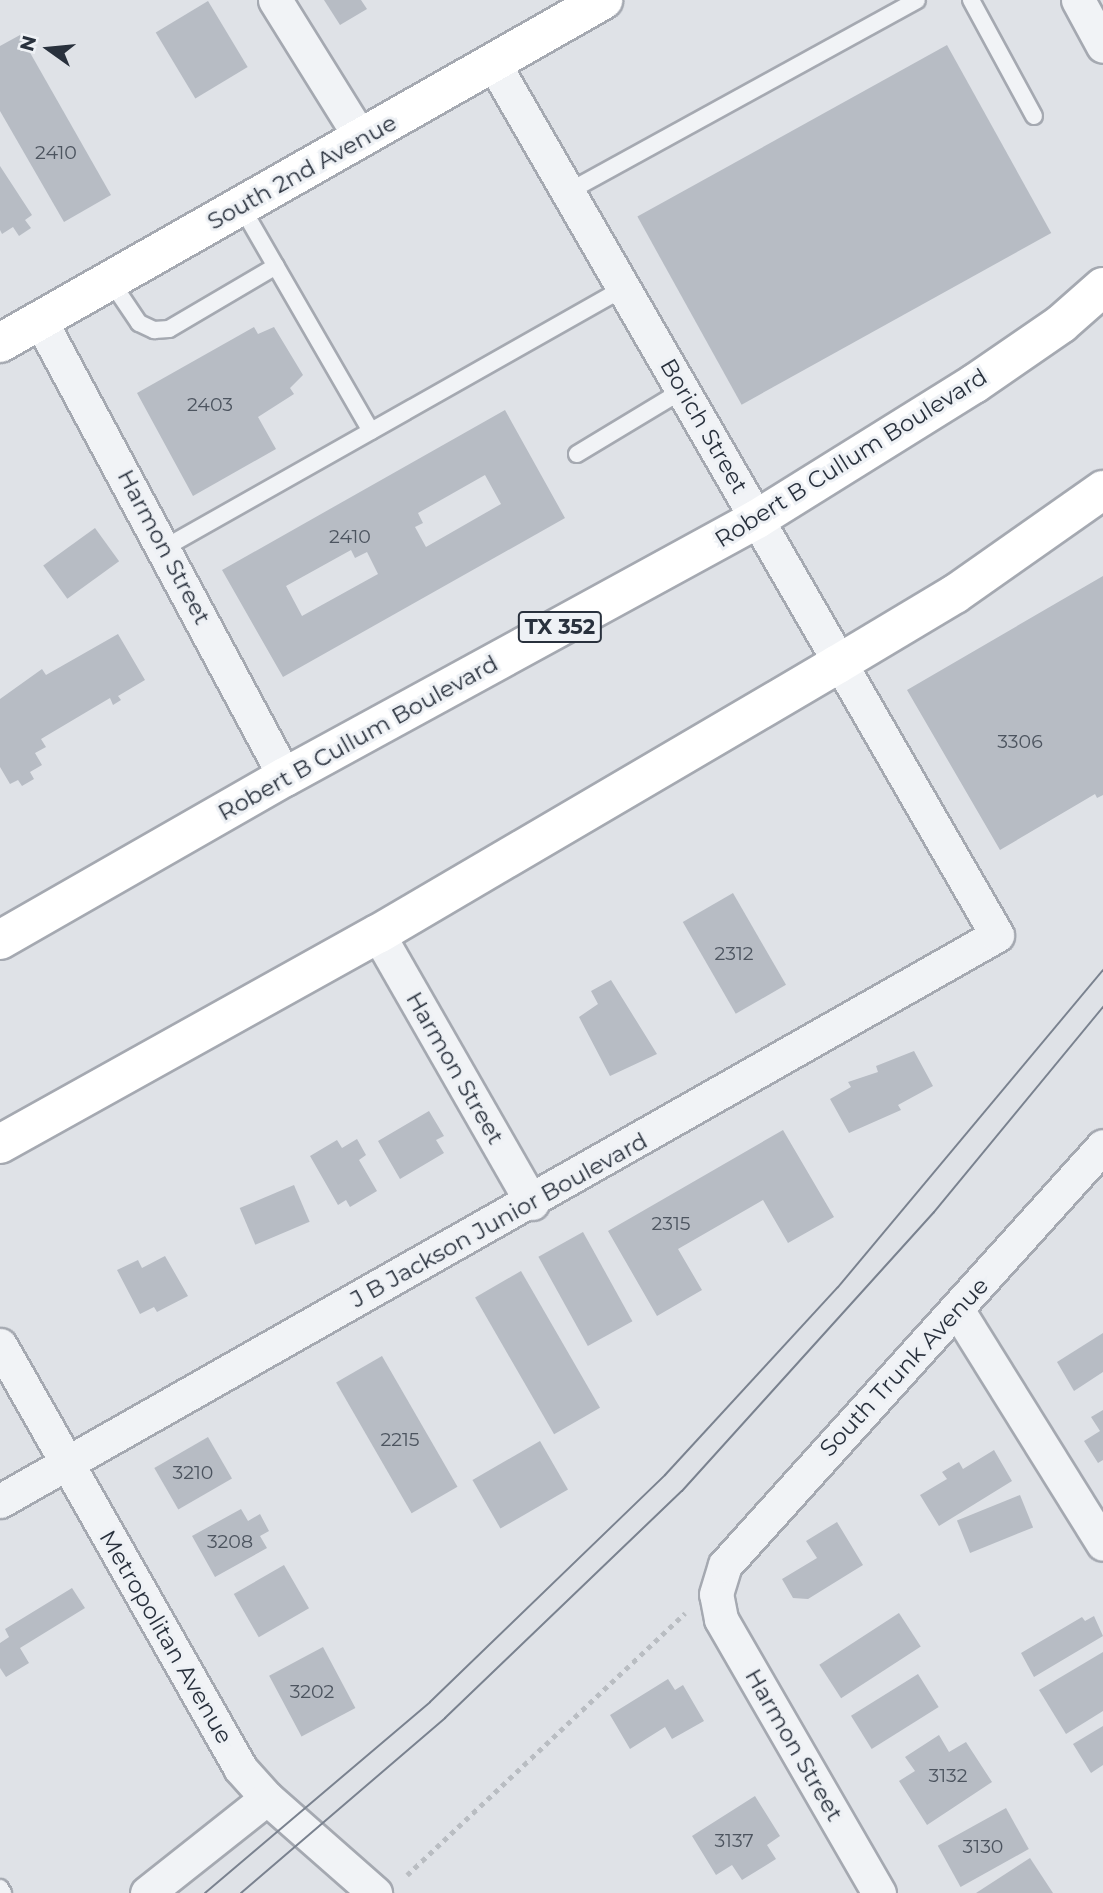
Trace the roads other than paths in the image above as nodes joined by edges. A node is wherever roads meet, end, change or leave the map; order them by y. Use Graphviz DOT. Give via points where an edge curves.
graph roads {
  1 [pos="275,0"];
  2 [pos="603,0"];
  3 [pos="916,0"];
  4 [pos="971,0"];
  5 [pos="1078,0"];
  6 [pos="1103,46"];
  7 [pos="494,64"];
  8 [pos="1034,116"];
  9 [pos="361,138"];
  10 [pos="568,192"];
  11 [pos="241,206"];
  12 [pos="276,266"];
  13 [pos="110,280"];
  14 [pos="1103,287"];
  15 [pos="624,288"];
  16 [pos="40,320"];
  17 [pos="0,342"];
  18 [pos="683,390"];
  19 [pos="371,431"];
  20 [pos="577,454"];
  21 [pos="1103,490"];
  22 [pos="757,519"];
  23 [pos="166,547"];
  24 [pos="838,664"];
  25 [pos="285,777"];
  26 [pos="378,934"];
  27 [pos="997,935"];
  28 [pos="0,940"];
  29 [pos="0,1144"];
  30 [pos="1103,1146"];
  31 [pos="532,1203"];
  32 [pos="958,1311"];
  33 [pos="0,1345"];
  34 [pos="66,1461"];
  35 [pos="0,1501"];
  36 [pos="1103,1544"];
  37 [pos="716,1594"];
  38 [pos="267,1798"];
  39 [pos="0,1888"];
  40 [pos="362,1889"];
  41 [pos="3,1893"];
  42 [pos="147,1893"];
  43 [pos="879,1893"];
  1 -- 9 [label="street"];
  2 -- 7 [label="main road, South 2nd Avenue"];
  3 -- 10 [label="lane"];
  4 -- 8 [label="lane"];
  5 -- 6 [label="street"];
  7 -- 9 [label="main road, South 2nd Avenue"];
  7 -- 10 [label="street, Borich Street"];
  9 -- 11 [label="main road, South 2nd Avenue"];
  10 -- 15 [label="street, Borich Street"];
  11 -- 12 [label="lane"];
  11 -- 13 [label="main road, South 2nd Avenue"];
  12 -- 13 [label="lane" via="169,329 154,330 139,323"];
  12 -- 19 [label="lane"];
  13 -- 16 [label="main road, South 2nd Avenue"];
  14 -- 22 [label="main road, Robert B Cullum Boulevard / TX 352" via="1061,324 974,384"];
  15 -- 18 [label="street, Borich Street"];
  15 -- 19 [label="lane"];
  16 -- 17 [label="main road, South 2nd Avenue"];
  16 -- 23 [label="street, Harmon Street"];
  18 -- 20 [label="lane"];
  18 -- 22 [label="street, Borich Street"];
  19 -- 23 [label="lane"];
  21 -- 24 [label="main road" via="955,594"];
  22 -- 24 [label="street, Borich Street"];
  22 -- 25 [label="main road, Robert B Cullum Boulevard / TX 352"];
  23 -- 25 [label="street, Harmon Street"];
  24 -- 26 [label="main road"];
  24 -- 27 [label="street, Borich Street"];
  25 -- 28 [label="main road, Robert B Cullum Boulevard / TX 352"];
  26 -- 29 [label="main road"];
  26 -- 31 [label="street, Harmon Street"];
  27 -- 31 [label="street, J B Jackson Junior Boulevard"];
  30 -- 32 [label="street, South Trunk Avenue"];
  31 -- 34 [label="street, J B Jackson Junior Boulevard"];
  32 -- 36 [label="street"];
  32 -- 37 [label="street, South Trunk Avenue" via="742,1542 725,1565"];
  33 -- 34 [label="street, Metropolitan Avenue"];
  34 -- 35 [label="street, J B Jackson Junior Boulevard"];
  34 -- 38 [label="street, Metropolitan Avenue" via="240,1768"];
  37 -- 43 [label="street, Harmon Street" via="721,1619"];
  38 -- 40 [label="street, Metropolitan Avenue"];
  38 -- 42 [label="street"];
  39 -- 41 [label="lane"];
}
